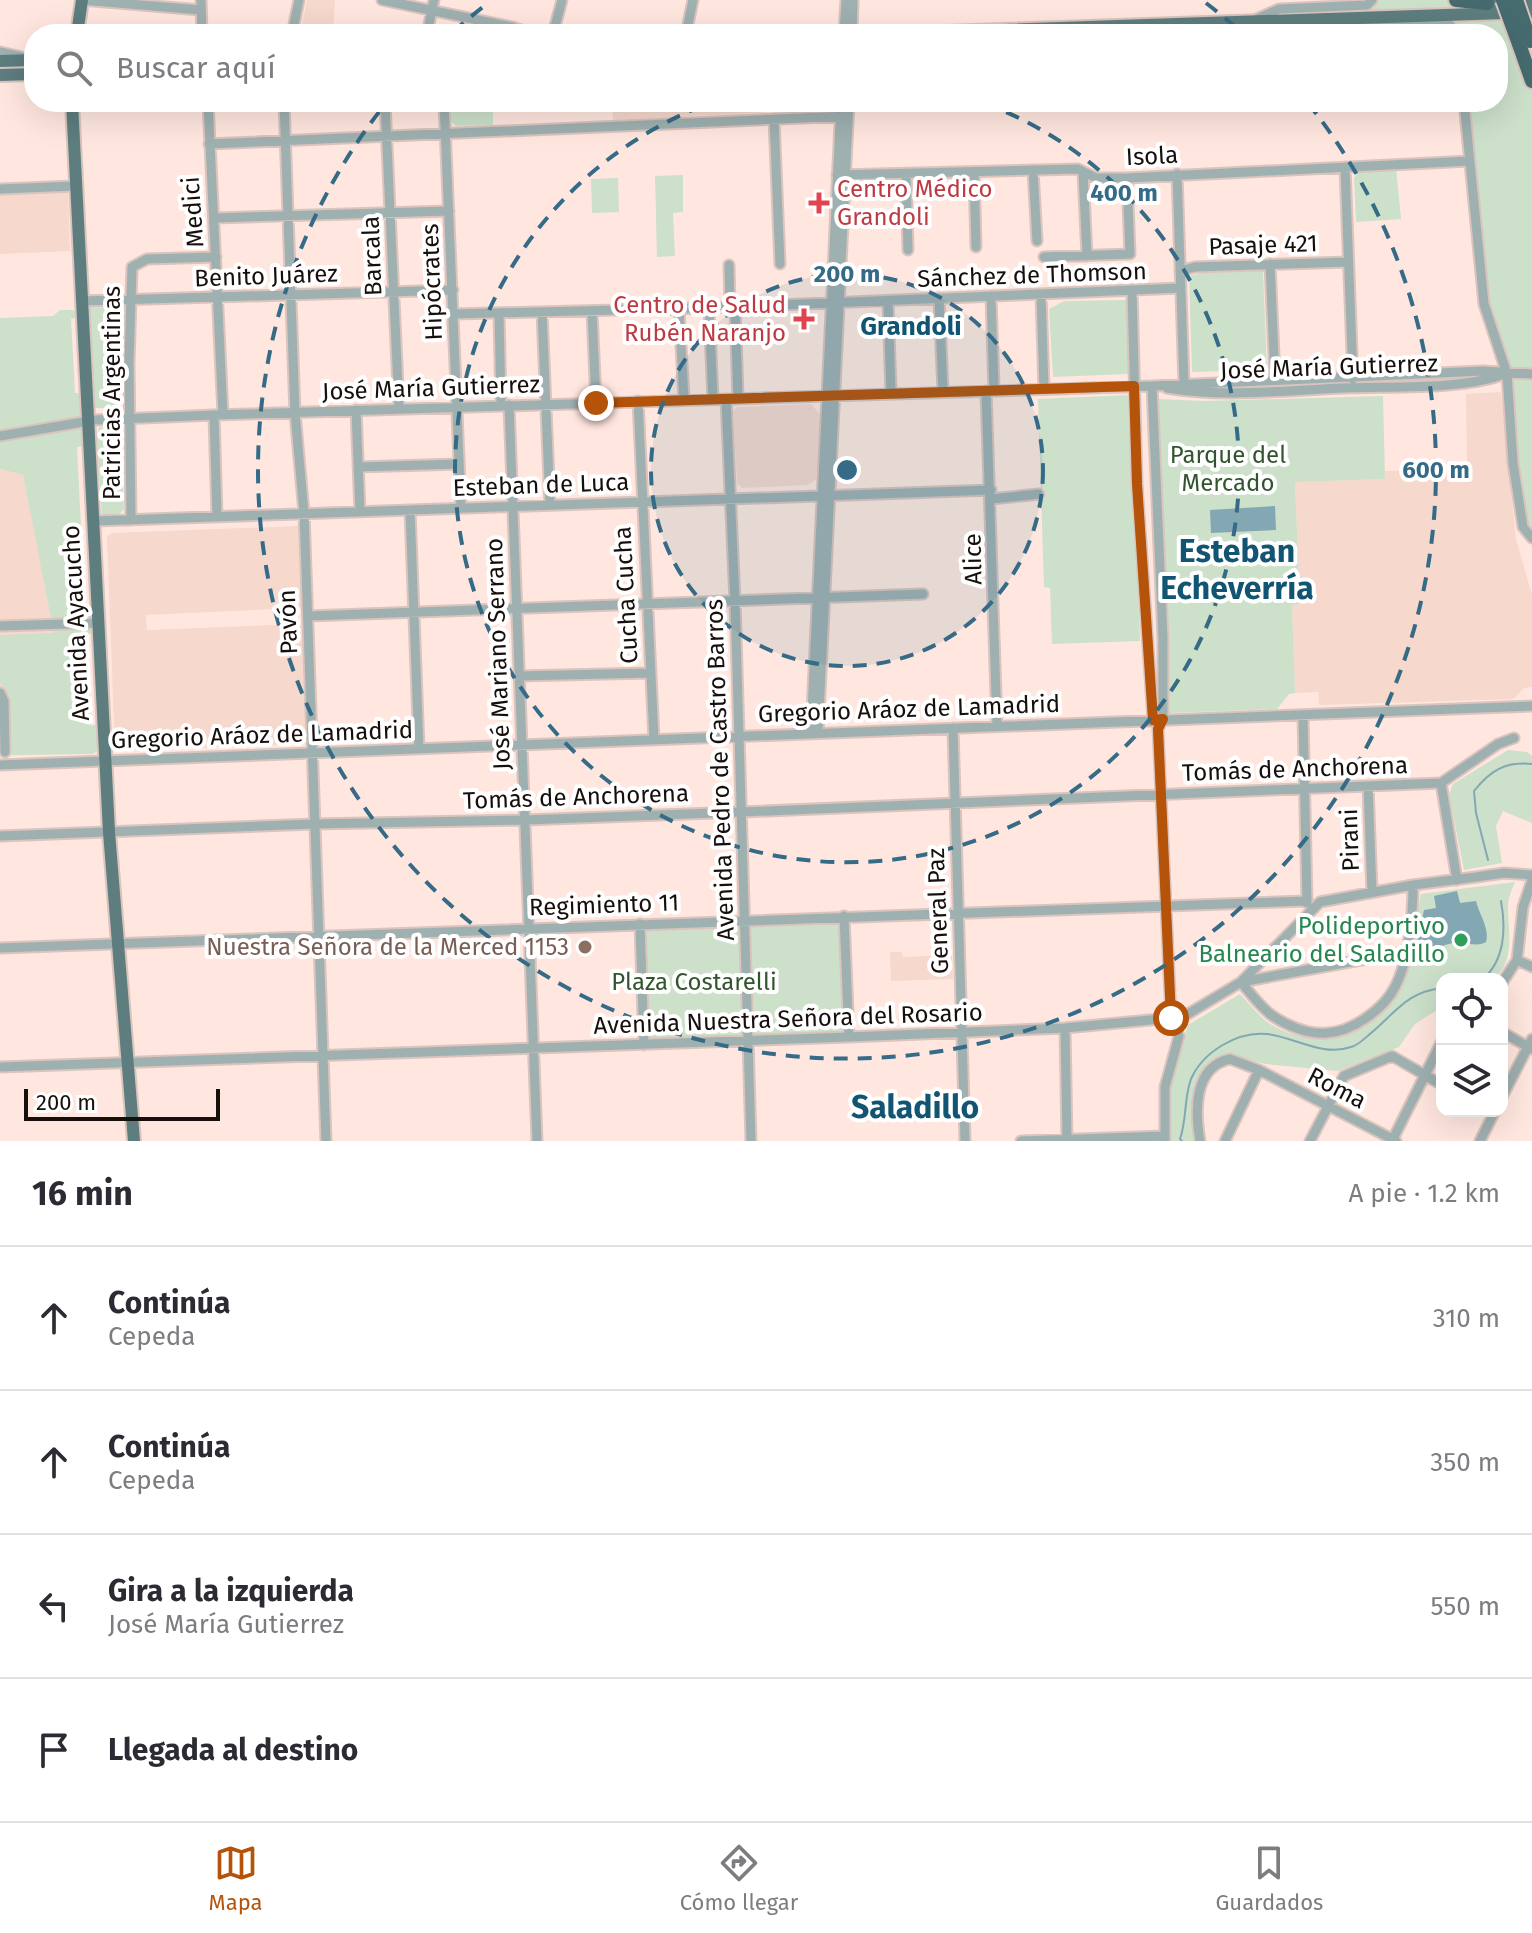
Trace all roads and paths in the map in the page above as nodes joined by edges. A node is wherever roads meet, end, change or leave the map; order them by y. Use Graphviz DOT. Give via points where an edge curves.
graph roads {
  1 [pos="82,0"];
  2 [pos="299,0"];
  3 [pos="382,0"];
  4 [pos="562,0"];
  5 [pos="693,0"];
  6 [pos="846,0"];
  7 [pos="853,0"];
  8 [pos="1372,0"];
  9 [pos="1456,0"];
  10 [pos="1503,0"];
  11 [pos="1516,0"];
  12 [pos="1532,2"];
  13 [pos="1487,3"];
  14 [pos="201,5"];
  15 [pos="433,5"];
  16 [pos="1532,12"];
  17 [pos="1375,16"];
  18 [pos="1254,21"];
  19 [pos="78,24"];
  20 [pos="294,24"];
  21 [pos="501,24"];
  22 [pos="556,24"];
  23 [pos="688,24"];
  24 [pos="845,24"];
  25 [pos="852,24"];
  26 [pos="1169,24"];
  27 [pos="1268,24"];
  28 [pos="1408,24"];
  29 [pos="1440,24"];
  30 [pos="1527,43"];
  31 [pos="0,52"];
  32 [pos="24,58"];
  33 [pos="24,60"];
  34 [pos="0,61"];
  35 [pos="24,74"];
  36 [pos="0,75"];
  37 [pos="1532,81"];
  38 [pos="72,112"];
  39 [pos="208,112"];
  40 [pos="285,112"];
  41 [pos="385,112"];
  42 [pos="445,112"];
  43 [pos="843,112"];
  44 [pos="845,112"];
  45 [pos="1465,112"];
  46 [pos="844,116"];
  47 [pos="774,119"];
  48 [pos="446,134"];
  49 [pos="386,136"];
  50 [pos="286,141"];
  51 [pos="209,144"];
  52 [pos="1470,161"];
  53 [pos="1033,170"];
  54 [pos="1345,171"];
  55 [pos="974,172"];
  56 [pos="1083,172"];
  57 [pos="906,174"];
  58 [pos="1177,174"];
  59 [pos="841,176"];
  60 [pos="1127,178"];
  61 [pos="75,186"];
  62 [pos="0,189"];
  63 [pos="449,211"];
  64 [pos="390,212"];
  65 [pos="288,216"];
  66 [pos="214,218"];
  67 [pos="1037,241"];
  68 [pos="976,247"];
  69 [pos="908,250"];
  70 [pos="1087,256"];
  71 [pos="216,257"];
  72 [pos="1044,257"];
  73 [pos="1348,262"];
  74 [pos="780,264"];
  75 [pos="1270,264"];
  76 [pos="729,265"];
  77 [pos="1180,271"];
  78 [pos="1180,288"];
  79 [pos="453,290"];
  80 [pos="1132,290"];
  81 [pos="393,291"];
  82 [pos="1041,294"];
  83 [pos="291,295"];
  84 [pos="991,296"];
  85 [pos="219,297"];
  86 [pos="939,298"];
  87 [pos="133,300"];
  88 [pos="81,301"];
  89 [pos="888,301"];
  90 [pos="835,303"];
  91 [pos="732,307"];
  92 [pos="709,308"];
  93 [pos="679,309"];
  94 [pos="592,311"];
  95 [pos="542,312"];
  96 [pos="499,313"];
  97 [pos="454,314"];
  98 [pos="1507,374"];
  99 [pos="1532,374"];
  100 [pos="1275,379"];
  101 [pos="1353,382"];
  102 [pos="1184,383"];
  103 [pos="1134,386"];
  104 [pos="1152,386"];
  105 [pos="1044,389"];
  106 [pos="990,390"];
  107 [pos="943,392"];
  108 [pos="891,393"];
  109 [pos="831,395"];
  110 [pos="738,398"];
  111 [pos="713,399"];
  112 [pos="726,399"];
  113 [pos="684,400"];
  114 [pos="638,401"];
  115 [pos="596,403"];
  116 [pos="546,404"];
  117 [pos="505,406"];
  118 [pos="457,407"];
  119 [pos="399,409"];
  120 [pos="356,410"];
  121 [pos="295,413"];
  122 [pos="219,415"];
  123 [pos="129,419"];
  124 [pos="87,422"];
  125 [pos="0,436"];
  126 [pos="459,464"];
  127 [pos="358,467"];
  128 [pos="991,494"];
  129 [pos="1039,494"];
  130 [pos="826,495"];
  131 [pos="729,499"];
  132 [pos="642,502"];
  133 [pos="550,505"];
  134 [pos="513,506"];
  135 [pos="461,508"];
  136 [pos="410,510"];
  137 [pos="360,512"];
  138 [pos="304,513"];
  139 [pos="217,516"];
  140 [pos="131,520"];
  141 [pos="93,521"];
  142 [pos="1532,538"];
  143 [pos="923,594"];
  144 [pos="821,598"];
  145 [pos="735,601"];
  146 [pos="646,604"];
  147 [pos="517,609"];
  148 [pos="414,613"];
  149 [pos="308,616"];
  150 [pos="99,623"];
  151 [pos="0,626"];
  152 [pos="650,673"];
  153 [pos="519,676"];
  154 [pos="0,693"];
  155 [pos="1532,706"];
  156 [pos="1303,715"];
  157 [pos="1158,719"];
  158 [pos="997,726"];
  159 [pos="953,728"];
  160 [pos="815,733"];
  161 [pos="738,736"];
  162 [pos="1514,738"];
  163 [pos="654,739"];
  164 [pos="522,745"];
  165 [pos="419,749"];
  166 [pos="5,752"];
  167 [pos="312,753"];
  168 [pos="105,760"];
  169 [pos="0,765"];
  170 [pos="1441,783"];
  171 [pos="1368,786"];
  172 [pos="1306,788"];
  173 [pos="1161,794"];
  174 [pos="955,803"];
  175 [pos="741,812"];
  176 [pos="525,820"];
  177 [pos="314,824"];
  178 [pos="109,832"];
  179 [pos="0,836"];
  180 [pos="1532,878"];
  181 [pos="1457,880"];
  182 [pos="1413,885"];
  183 [pos="1372,892"];
  184 [pos="1305,901"];
  185 [pos="1166,905"];
  186 [pos="1314,909"];
  187 [pos="957,912"];
  188 [pos="844,916"];
  189 [pos="744,920"];
  190 [pos="640,924"];
  191 [pos="530,928"];
  192 [pos="319,937"];
  193 [pos="118,944"];
  194 [pos="0,948"];
  195 [pos="1405,952"];
  196 [pos="1517,960"];
  197 [pos="1532,967"];
  198 [pos="1508,974"];
  199 [pos="1241,982"];
  200 [pos="1171,1018"];
  201 [pos="1065,1028"];
  202 [pos="962,1031"];
  203 [pos="1508,1035"];
  204 [pos="849,1037"];
  205 [pos="749,1041"];
  206 [pos="644,1045"];
  207 [pos="1440,1045"];
  208 [pos="1531,1045"];
  209 [pos="533,1049"];
  210 [pos="324,1056"];
  211 [pos="128,1063"];
  212 [pos="0,1067"];
  213 [pos="1259,1070"];
  214 [pos="1425,1076"];
  215 [pos="1436,1082"];
  216 [pos="1508,1086"];
  217 [pos="1328,1106"];
  218 [pos="1491,1117"];
  219 [pos="1165,1138"];
  220 [pos="1067,1140"];
  221 [pos="134,1141"];
  222 [pos="326,1141"];
  223 [pos="537,1141"];
  224 [pos="751,1141"];
  225 [pos="965,1141"];
  226 [pos="1021,1141"];
  227 [pos="1200,1141"];
  228 [pos="1225,1141"];
  229 [pos="1310,1141"];
  230 [pos="1394,1141"];
  231 [pos="1480,1141"];
  1 -- 14 [label="street"];
  1 -- 19 [label="main road"];
  2 -- 20 [label="street"];
  3 -- 15 [label="street"];
  4 -- 22 [label="street"];
  5 -- 23 [label="street"];
  6 -- 24 [label="street"];
  7 -- 25 [label="street"];
  8 -- 18 [label="street" via="1367,5 1279,9"];
  9 -- 13 [label="highway"];
  10 -- 30 [label="highway, bridge"];
  11 -- 30 [label="highway, bridge"];
  12 -- 13 [label="main road"];
  13 -- 17 [label="main road"];
  15 -- 21 [label="street"];
  16 -- 17 [label="main road"];
  17 -- 18 [label="main road"];
  18 -- 26 [label="main road"];
  18 -- 27 [label="street"];
  28 -- 29 [label="street"];
  30 -- 37 [label="highway"];
  31 -- 32 [label="street"];
  33 -- 34 [label="main road"];
  35 -- 36 [label="main road"];
  38 -- 61 [label="main road, Avenida Ayacucho"];
  39 -- 51 [label="street, Medici"];
  40 -- 50 [label="street, Pavón"];
  41 -- 49 [label="street, Barcala"];
  42 -- 48 [label="street, Hipócrates"];
  43 -- 46 [label="street"];
  44 -- 46 [label="street"];
  45 -- 52 [label="street"];
  46 -- 47 [label="street"];
  46 -- 59 [label="street"];
  47 -- 48 [label="street"];
  47 -- 74 [label="street"];
  48 -- 49 [label="street"];
  48 -- 63 [label="street, Hipócrates"];
  49 -- 50 [label="street"];
  49 -- 64 [label="street, Barcala"];
  50 -- 51 [label="street"];
  50 -- 65 [label="street, Pavón"];
  51 -- 66 [label="street, Medici"];
  52 -- 54 [label="street, Isola"];
  52 -- 98 [label="street" via="1484,304"];
  53 -- 55 [label="street, Isola"];
  53 -- 56 [label="street, Isola"];
  53 -- 67 [label="street"];
  54 -- 58 [label="street, Isola"];
  54 -- 73 [label="street"];
  55 -- 57 [label="street, Isola"];
  55 -- 68 [label="street"];
  56 -- 60 [label="street, Isola" via="1096,178"];
  56 -- 70 [label="street"];
  57 -- 59 [label="street, Isola"];
  57 -- 69 [label="street"];
  58 -- 60 [label="street, Isola"];
  58 -- 77 [label="street"];
  59 -- 90 [label="street"];
  60 -- 70 [label="street" via="1130,254"];
  61 -- 62 [label="street"];
  61 -- 88 [label="main road, Avenida Ayacucho"];
  63 -- 64 [label="street"];
  63 -- 79 [label="street, Hipócrates"];
  64 -- 65 [label="street"];
  64 -- 81 [label="street, Barcala"];
  65 -- 66 [label="street"];
  65 -- 83 [label="street, Pavón"];
  66 -- 71 [label="street, Medici"];
  70 -- 72 [label="street"];
  71 -- 85 [label="street, Medici"];
  71 -- 87 [label="street, Patricias Argentinas" via="147,259 132,267"];
  73 -- 75 [label="street, Pasaje 421"];
  73 -- 101 [label="street"];
  75 -- 77 [label="street, Pasaje 421"];
  75 -- 100 [label="street"];
  76 -- 91 [label="street"];
  77 -- 78 [label="street"];
  78 -- 80 [label="street, Sánchez de Thomson"];
  78 -- 102 [label="street"];
  79 -- 81 [label="street, Benito Juárez"];
  79 -- 97 [label="street, Hipócrates"];
  80 -- 82 [label="street, Sánchez de Thomson"];
  80 -- 103 [label="street"];
  81 -- 83 [label="street, Benito Juárez"];
  81 -- 119 [label="street, Barcala"];
  82 -- 84 [label="street, Sánchez de Thomson"];
  82 -- 105 [label="street"];
  83 -- 85 [label="street, Benito Juárez"];
  83 -- 121 [label="street, Pavón"];
  84 -- 86 [label="street, Sánchez de Thomson"];
  84 -- 106 [label="street, Alice"];
  85 -- 87 [label="street, Benito Juárez"];
  85 -- 122 [label="street, Medici"];
  86 -- 89 [label="street, Sánchez de Thomson"];
  86 -- 107 [label="street"];
  87 -- 88 [label="street, Benito Juárez"];
  87 -- 123 [label="street, Patricias Argentinas"];
  88 -- 124 [label="main road, Avenida Ayacucho"];
  89 -- 90 [label="street, Sánchez de Thomson"];
  89 -- 108 [label="street"];
  90 -- 91 [label="street, Sánchez de Thomson"];
  90 -- 109 [label="street"];
  91 -- 92 [label="street, Sánchez de Thomson"];
  91 -- 110 [label="street"];
  92 -- 93 [label="street, Sánchez de Thomson"];
  92 -- 111 [label="street"];
  93 -- 94 [label="street, Sánchez de Thomson"];
  93 -- 113 [label="street"];
  94 -- 95 [label="street, Sánchez de Thomson"];
  94 -- 115 [label="street"];
  95 -- 96 [label="street, Sánchez de Thomson"];
  95 -- 116 [label="street"];
  96 -- 97 [label="street, Sánchez de Thomson"];
  96 -- 117 [label="street, José Mariano Serrano"];
  97 -- 118 [label="street, Hipócrates"];
  98 -- 99 [label="street, José María Gutierrez"];
  98 -- 101 [label="street, José María Gutierrez" via="1483,371"];
  98 -- 142 [label="street" via="1513,463 1523,527"];
  100 -- 101 [label="street, José María Gutierrez"];
  100 -- 102 [label="street, José María Gutierrez"];
  101 -- 104 [label="street, José María Gutierrez" via="1182,391"];
  102 -- 104 [label="street, José María Gutierrez"];
  103 -- 104 [label="street, José María Gutierrez"];
  103 -- 105 [label="street, José María Gutierrez"];
  103 -- 157 [label="street" via="1137,484"];
  104 -- 157 [label="street" via="1163,639"];
  105 -- 106 [label="street, José María Gutierrez"];
  106 -- 107 [label="street, José María Gutierrez"];
  106 -- 128 [label="street, Alice"];
  107 -- 108 [label="street, José María Gutierrez"];
  108 -- 109 [label="street, José María Gutierrez"];
  109 -- 110 [label="street, José María Gutierrez"];
  109 -- 130 [label="street"];
  110 -- 112 [label="street, José María Gutierrez"];
  111 -- 112 [label="street, José María Gutierrez"];
  111 -- 113 [label="street, José María Gutierrez"];
  112 -- 131 [label="street, Avenida Pedro de Castro Barros"];
  113 -- 114 [label="street, José María Gutierrez"];
  114 -- 115 [label="street, José María Gutierrez"];
  114 -- 132 [label="street, Cucha Cucha"];
  115 -- 116 [label="street, José María Gutierrez"];
  116 -- 117 [label="street, José María Gutierrez"];
  116 -- 133 [label="street"];
  117 -- 118 [label="street, José María Gutierrez"];
  117 -- 134 [label="street, José Mariano Serrano"];
  118 -- 119 [label="street, José María Gutierrez"];
  118 -- 126 [label="street, Hipócrates"];
  119 -- 120 [label="street, José María Gutierrez"];
  120 -- 121 [label="street, José María Gutierrez"];
  120 -- 127 [label="street"];
  121 -- 122 [label="street, José María Gutierrez"];
  121 -- 138 [label="street, Pavón"];
  122 -- 123 [label="street, José María Gutierrez"];
  122 -- 139 [label="street, Medici"];
  123 -- 124 [label="street, José María Gutierrez"];
  123 -- 140 [label="street, Patricias Argentinas"];
  124 -- 125 [label="street, José María Gutierrez"];
  124 -- 141 [label="main road, Avenida Ayacucho"];
  126 -- 127 [label="street"];
  126 -- 135 [label="street, Hipócrates"];
  127 -- 137 [label="street"];
  128 -- 129 [label="street, Esteban de Luca"];
  128 -- 130 [label="street, Esteban de Luca"];
  128 -- 158 [label="street, Alice"];
  130 -- 131 [label="street, Esteban de Luca"];
  130 -- 144 [label="street"];
  131 -- 132 [label="street, Esteban de Luca"];
  131 -- 145 [label="street, Avenida Pedro de Castro Barros"];
  132 -- 133 [label="street, Esteban de Luca"];
  132 -- 146 [label="street, Cucha Cucha"];
  133 -- 134 [label="street, Esteban de Luca"];
  134 -- 135 [label="street, Esteban de Luca"];
  134 -- 147 [label="street, José Mariano Serrano"];
  135 -- 136 [label="street, Esteban de Luca"];
  136 -- 137 [label="street, Esteban de Luca"];
  136 -- 148 [label="street"];
  137 -- 138 [label="street, Esteban de Luca"];
  138 -- 139 [label="street, Esteban de Luca"];
  138 -- 149 [label="street, Pavón"];
  139 -- 140 [label="street, Esteban de Luca"];
  140 -- 141 [label="street, Esteban de Luca"];
  141 -- 150 [label="main road, Avenida Ayacucho"];
  143 -- 144 [label="street"];
  144 -- 145 [label="street"];
  144 -- 160 [label="street"];
  145 -- 146 [label="street"];
  145 -- 161 [label="street, Avenida Pedro de Castro Barros"];
  146 -- 147 [label="street"];
  146 -- 152 [label="street, Cucha Cucha"];
  147 -- 148 [label="street"];
  147 -- 153 [label="street, José Mariano Serrano"];
  148 -- 149 [label="street"];
  148 -- 165 [label="street"];
  149 -- 167 [label="street, Pavón"];
  150 -- 151 [label="street"];
  150 -- 168 [label="main road, Avenida Ayacucho"];
  152 -- 153 [label="street"];
  152 -- 163 [label="street, Cucha Cucha"];
  153 -- 164 [label="street, José Mariano Serrano"];
  154 -- 166 [label="street"];
  155 -- 156 [label="street, Gregorio Aráoz de Lamadrid"];
  156 -- 157 [label="street, Gregorio Aráoz de Lamadrid"];
  156 -- 172 [label="street"];
  157 -- 158 [label="street, Gregorio Aráoz de Lamadrid"];
  157 -- 173 [label="street"];
  158 -- 159 [label="street, Gregorio Aráoz de Lamadrid"];
  159 -- 160 [label="street, Gregorio Aráoz de Lamadrid"];
  159 -- 174 [label="street, General Paz"];
  160 -- 161 [label="street, Gregorio Aráoz de Lamadrid"];
  161 -- 163 [label="street, Gregorio Aráoz de Lamadrid"];
  161 -- 175 [label="street, Avenida Pedro de Castro Barros"];
  162 -- 170 [label="street"];
  163 -- 164 [label="street, Gregorio Aráoz de Lamadrid"];
  164 -- 165 [label="street, Gregorio Aráoz de Lamadrid"];
  164 -- 176 [label="street, José Mariano Serrano"];
  165 -- 167 [label="street, Gregorio Aráoz de Lamadrid"];
  167 -- 168 [label="street, Gregorio Aráoz de Lamadrid"];
  167 -- 177 [label="street, Pavón"];
  168 -- 169 [label="street, Gregorio Aráoz de Lamadrid"];
  168 -- 178 [label="main road, Avenida Ayacucho"];
  170 -- 171 [label="street, Tomás de Anchorena"];
  170 -- 181 [label="street"];
  171 -- 172 [label="street, Tomás de Anchorena"];
  171 -- 183 [label="street, Pirani"];
  172 -- 173 [label="street, Tomás de Anchorena"];
  172 -- 184 [label="street"];
  173 -- 174 [label="street, Tomás de Anchorena"];
  173 -- 185 [label="street"];
  174 -- 175 [label="street, Tomás de Anchorena"];
  174 -- 187 [label="street, General Paz"];
  175 -- 176 [label="street, Tomás de Anchorena"];
  175 -- 189 [label="street, Avenida Pedro de Castro Barros"];
  176 -- 177 [label="street, Tomás de Anchorena"];
  176 -- 191 [label="street, José Mariano Serrano"];
  177 -- 178 [label="street, Tomás de Anchorena"];
  177 -- 192 [label="street, Pavón"];
  178 -- 179 [label="street, Tomás de Anchorena"];
  178 -- 193 [label="main road, Avenida Ayacucho"];
  180 -- 181 [label="street, Avenida Nuestra Señora del Rosario" via="1504,873"];
  180 -- 196 [label="street"];
  181 -- 182 [label="street, Avenida Nuestra Señora del Rosario"];
  182 -- 183 [label="street, Avenida Nuestra Señora del Rosario"];
  182 -- 195 [label="street"];
  183 -- 186 [label="street, Avenida Nuestra Señora del Rosario" via="1320,902"];
  184 -- 185 [label="street, Regimiento 11"];
  184 -- 186 [label="street"];
  185 -- 187 [label="street, Regimiento 11"];
  185 -- 200 [label="street"];
  186 -- 199 [label="street, Avenida Nuestra Señora del Rosario"];
  187 -- 188 [label="street, Regimiento 11"];
  187 -- 202 [label="street, General Paz"];
  188 -- 189 [label="street, Regimiento 11"];
  188 -- 204 [label="street"];
  189 -- 190 [label="street, Regimiento 11"];
  189 -- 205 [label="street, Avenida Pedro de Castro Barros"];
  190 -- 191 [label="street, Regimiento 11"];
  190 -- 206 [label="street"];
  191 -- 192 [label="street, Regimiento 11"];
  191 -- 209 [label="street, José Mariano Serrano"];
  192 -- 193 [label="street, Regimiento 11"];
  192 -- 210 [label="street, Pavón"];
  193 -- 194 [label="street, Regimiento 11"];
  193 -- 211 [label="main road, Avenida Ayacucho"];
  195 -- 199 [label="street"];
  195 -- 199 [label="street" via="1401,974 1385,1002 1348,1027 1327,1034 1286,1024"];
  196 -- 197 [label="street"];
  196 -- 198 [label="street"];
  199 -- 200 [label="street, Avenida Nuestra Señora del Rosario" via="1186,1015"];
  200 -- 201 [label="street, Avenida Nuestra Señora del Rosario"];
  200 -- 219 [label="street" via="1179,1044 1165,1087"];
  201 -- 202 [label="street, Avenida Nuestra Señora del Rosario"];
  201 -- 220 [label="street"];
  202 -- 204 [label="street, Avenida Nuestra Señora del Rosario"];
  202 -- 225 [label="street, General Paz"];
  203 -- 208 [label="street"];
  204 -- 205 [label="street, Avenida Nuestra Señora del Rosario"];
  205 -- 206 [label="street, Avenida Nuestra Señora del Rosario"];
  205 -- 224 [label="street, Avenida Pedro de Castro Barros"];
  206 -- 209 [label="street, Avenida Nuestra Señora del Rosario"];
  207 -- 214 [label="street"];
  208 -- 216 [label="street"];
  209 -- 210 [label="street, Avenida Nuestra Señora del Rosario"];
  209 -- 223 [label="street, José Mariano Serrano"];
  210 -- 211 [label="street, Avenida Nuestra Señora del Rosario"];
  210 -- 222 [label="street, Pavón"];
  211 -- 212 [label="street, Avenida Nuestra Señora del Rosario"];
  211 -- 221 [label="main road, Avenida Ayacucho"];
  213 -- 217 [label="street, Roma"];
  213 -- 227 [label="street, Roma" via="1230,1059 1213,1067 1200,1085 1196,1103"];
  213 -- 228 [label="street"];
  214 -- 215 [label="street"];
  214 -- 217 [label="street" via="1392,1056 1344,1076"];
  214 -- 230 [label="street"];
  217 -- 229 [label="street"];
  217 -- 230 [label="street, Roma"];
  218 -- 231 [label="street"];
  219 -- 220 [label="street"];
  220 -- 226 [label="street"];
}
